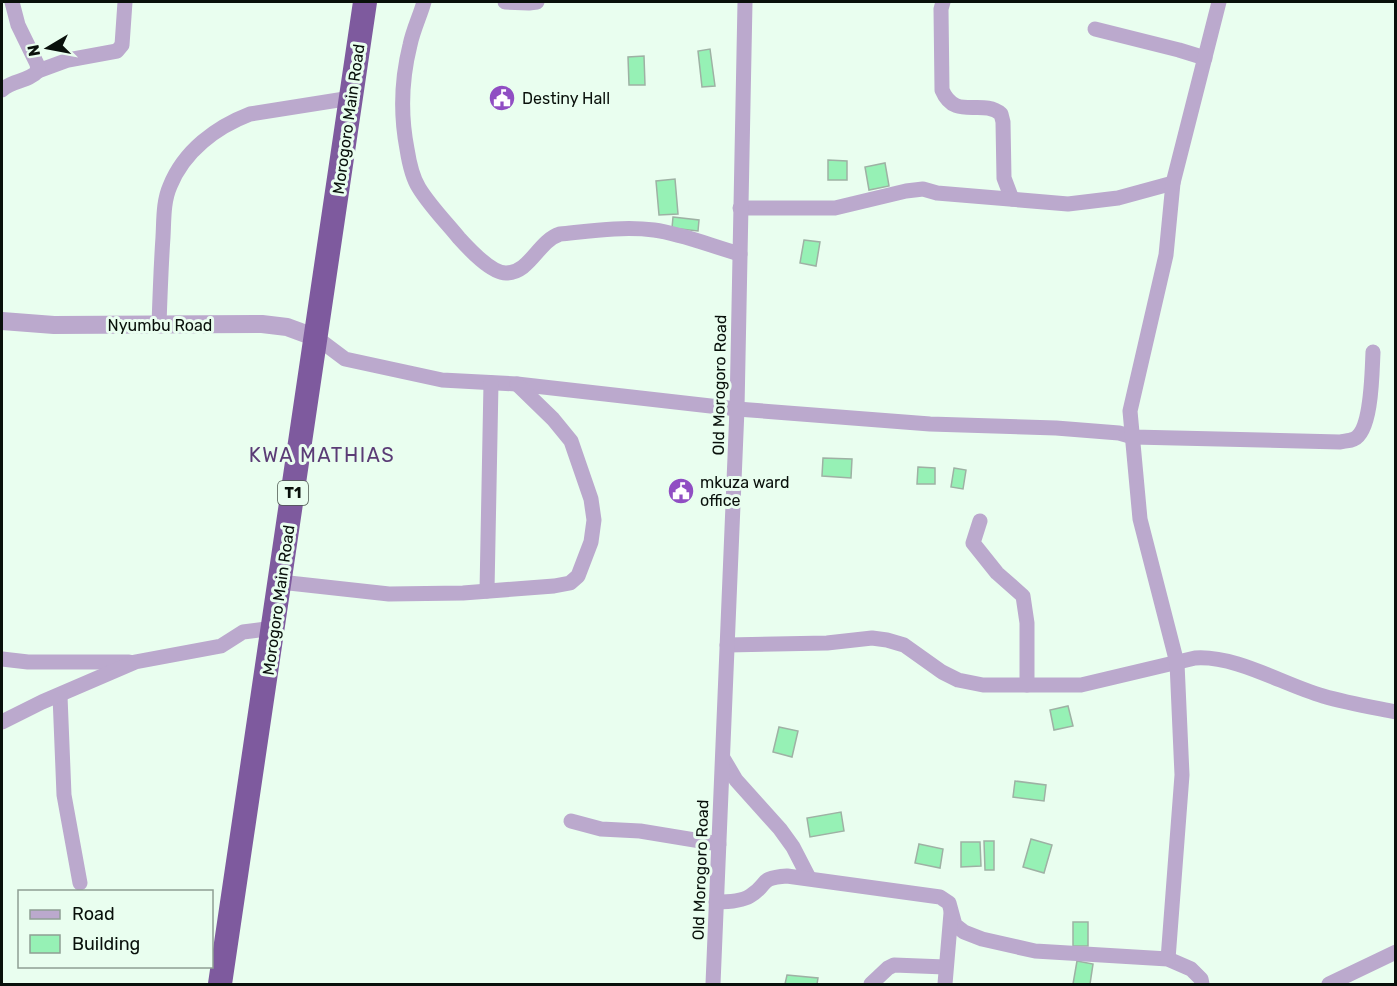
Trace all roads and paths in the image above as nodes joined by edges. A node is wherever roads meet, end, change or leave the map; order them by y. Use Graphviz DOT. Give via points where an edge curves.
graph roads {
  1 [pos="12,2"];
  2 [pos="125,2"];
  3 [pos="365,2"];
  4 [pos="423,2"];
  5 [pos="505,2"];
  6 [pos="537,2"];
  7 [pos="745,2"];
  8 [pos="943,2"];
  9 [pos="1219,2"];
  10 [pos="1095,29"];
  11 [pos="1204,58"];
  12 [pos="38,71"];
  13 [pos="3,87"];
  14 [pos="351,98"];
  15 [pos="1173,183"];
  16 [pos="1012,199"];
  17 [pos="740,208"];
  18 [pos="740,254"];
  19 [pos="2,321"];
  20 [pos="159,325"];
  21 [pos="317,338"];
  22 [pos="1373,352"];
  23 [pos="492,383"];
  24 [pos="517,384"];
  25 [pos="737,409"];
  26 [pos="1126,435"];
  27 [pos="980,521"];
  28 [pos="280,582"];
  29 [pos="487,591"];
  30 [pos="274,628"];
  31 [pos="727,645"];
  32 [pos="2,659"];
  33 [pos="135,662"];
  34 [pos="1177,663"];
  35 [pos="1027,685"];
  36 [pos="60,696"];
  37 [pos="1395,712"];
  38 [pos="2,722"];
  39 [pos="723,759"];
  40 [pos="571,821"];
  41 [pos="719,844"];
  42 [pos="809,878"];
  43 [pos="80,883"];
  44 [pos="717,902"];
  45 [pos="951,913"];
  46 [pos="1395,952"];
  47 [pos="1168,959"];
  48 [pos="945,967"];
  49 [pos="220,984"];
  50 [pos="713,984"];
  51 [pos="871,984"];
  52 [pos="945,984"];
  53 [pos="1202,984"];
  54 [pos="1329,984"];
  1 -- 12 [label="street"];
  2 -- 12 [label="street" via="122,45 117,51 68,60"];
  3 -- 14 [label="highway, Morogoro Main Road / T1"];
  4 -- 18 [label="street" via="404,75 402,122 409,159 419,188 483,261 498,272 515,271 526,265 550,237 622,229 654,230"];
  5 -- 6 [label="street"];
  7 -- 17 [label="street, Old Morogoro Road"];
  8 -- 16 [label="street" via="942,90 956,106 992,109 1001,114 1004,178"];
  9 -- 11 [label="street"];
  10 -- 11 [label="street"];
  11 -- 15 [label="street"];
  12 -- 13 [label="street"];
  14 -- 20 [label="street" via="250,114 235,120 193,151 177,171 164,211"];
  14 -- 21 [label="highway, Morogoro Main Road / T1"];
  15 -- 16 [label="street" via="1118,198 1068,204"];
  15 -- 26 [label="street" via="1166,255"];
  16 -- 17 [label="street" via="923,189 835,208"];
  17 -- 18 [label="street, Old Morogoro Road"];
  18 -- 25 [label="street, Old Morogoro Road"];
  19 -- 20 [label="street, Nyumbu Road"];
  20 -- 21 [label="street, Nyumbu Road" via="262,324 287,327"];
  21 -- 23 [label="street" via="345,359 362,364 442,380"];
  21 -- 28 [label="highway, Morogoro Main Road / T1"];
  22 -- 26 [label="street" via="1367,418 1361,434 1354,439 1340,442"];
  23 -- 24 [label="street"];
  23 -- 29 [label="street"];
  24 -- 25 [label="street"];
  24 -- 29 [label="street" via="553,418 570,441 591,499 591,542 578,576 570,583"];
  25 -- 26 [label="street"];
  25 -- 31 [label="street, Old Morogoro Road"];
  26 -- 34 [label="street" via="1140,519"];
  27 -- 35 [label="street" via="973,543 997,573 1023,596 1028,623"];
  28 -- 29 [label="street" via="389,594"];
  28 -- 30 [label="highway, Morogoro Main Road / T1"];
  30 -- 33 [label="street" via="243,632 220,646"];
  30 -- 49 [label="highway, Morogoro Main Road / T1"];
  31 -- 35 [label="street" via="872,638 904,645 932,667 958,680 983,685"];
  31 -- 39 [label="street, Old Morogoro Road"];
  32 -- 33 [label="street"];
  33 -- 36 [label="street"];
  34 -- 35 [label="street" via="1081,685"];
  34 -- 37 [label="street" via="1214,657 1321,696"];
  34 -- 47 [label="street" via="1182,776"];
  36 -- 38 [label="street"];
  36 -- 43 [label="street" via="64,795"];
  39 -- 41 [label="street, Old Morogoro Road"];
  39 -- 42 [label="street" via="736,780 780,829"];
  40 -- 41 [label="street" via="601,829"];
  41 -- 44 [label="street, Old Morogoro Road"];
  42 -- 44 [label="street" via="773,877 751,896"];
  42 -- 45 [label="street" via="940,897 949,903"];
  44 -- 50 [label="street, Old Morogoro Road"];
  45 -- 47 [label="street" via="955,925 964,932 1035,951"];
  45 -- 48 [label="street"];
  46 -- 54 [label="street"];
  47 -- 53 [label="street" via="1191,969"];
  48 -- 51 [label="street" via="894,965"];
  48 -- 52 [label="street"];
}
